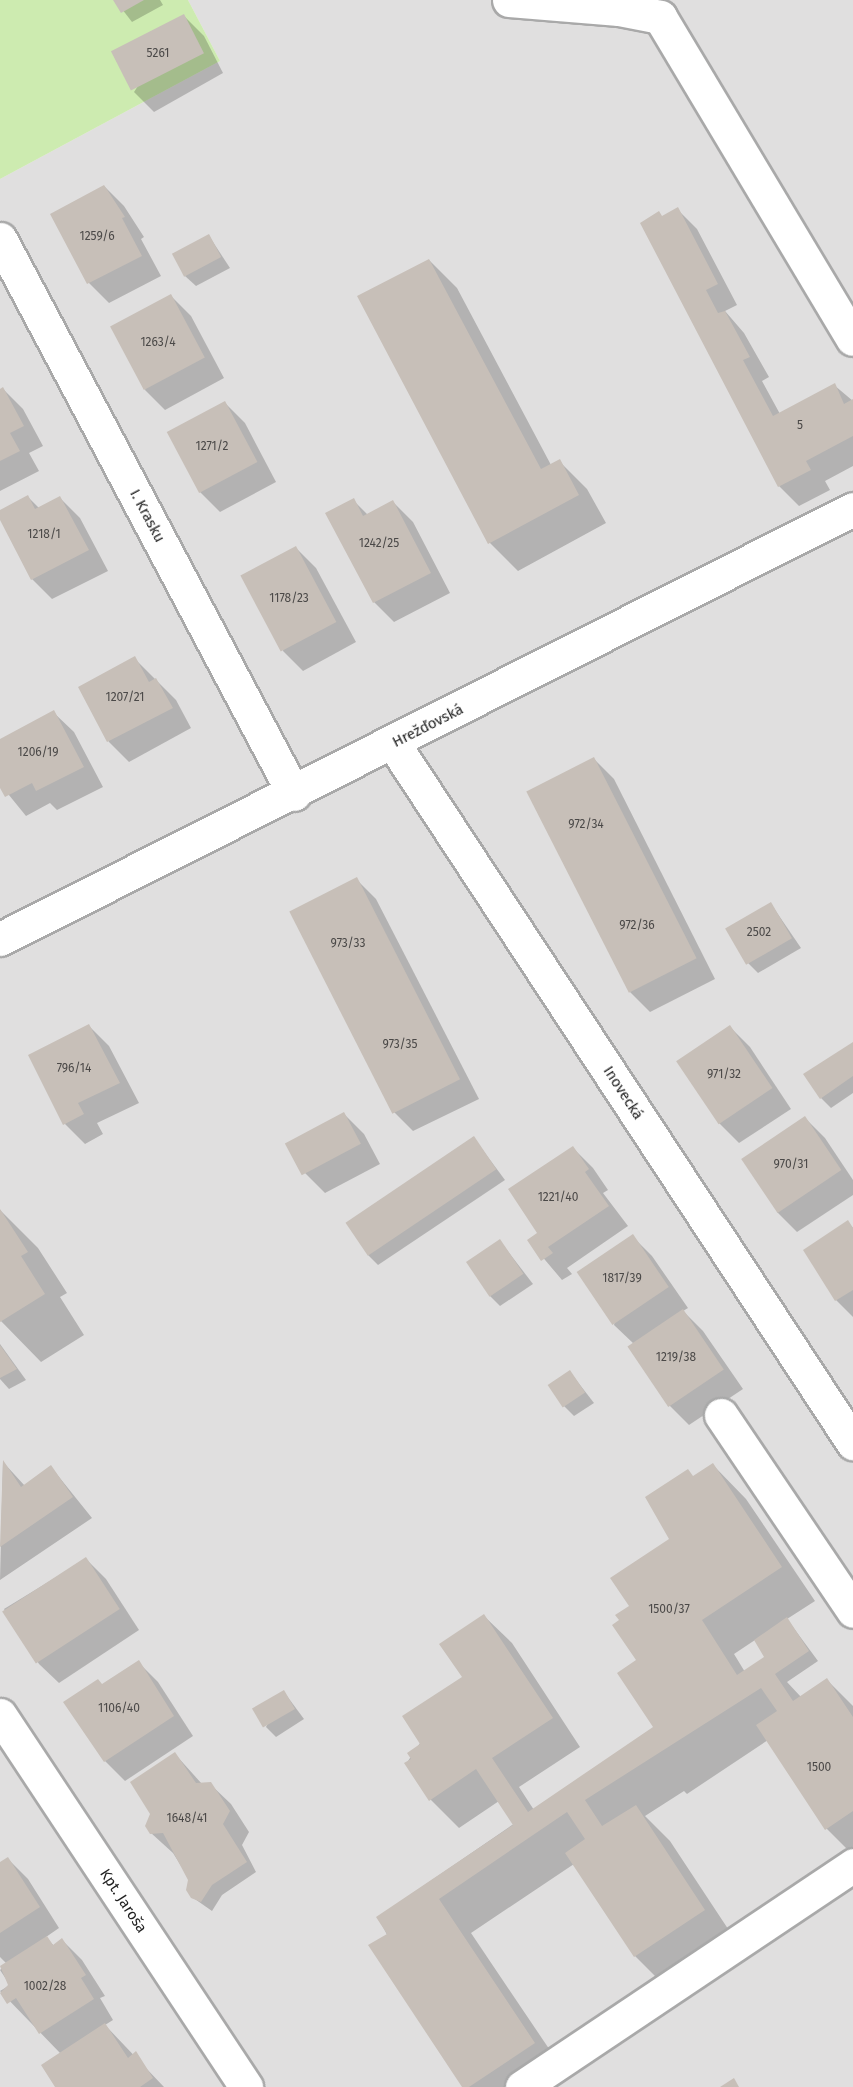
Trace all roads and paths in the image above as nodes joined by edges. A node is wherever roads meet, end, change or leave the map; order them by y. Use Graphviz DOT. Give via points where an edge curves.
graph roads {
  1 [pos="509,0"];
  2 [pos="618,4"];
  3 [pos="0,239"];
  4 [pos="853,339"];
  5 [pos="853,509"];
  6 [pos="393,743"];
  7 [pos="294,794"];
  8 [pos="0,939"];
  9 [pos="721,1414"];
  10 [pos="853,1443"];
  11 [pos="853,1611"];
  12 [pos="0,1715"];
  13 [pos="853,1864"];
  14 [pos="246,2087"];
  15 [pos="522,2087"];
  1 -- 2 [label="street"];
  2 -- 4 [label="street" via="660,17"];
  3 -- 7 [label="street, I. Krasku"];
  5 -- 6 [label="street, Hrežďovská"];
  6 -- 7 [label="street, Hrežďovská"];
  6 -- 10 [label="street, Inovecká"];
  7 -- 8 [label="street, Hrežďovská"];
  9 -- 11 [label="street"];
  12 -- 14 [label="street, Kpt. Jaroša"];
  13 -- 15 [label="street"];
}
